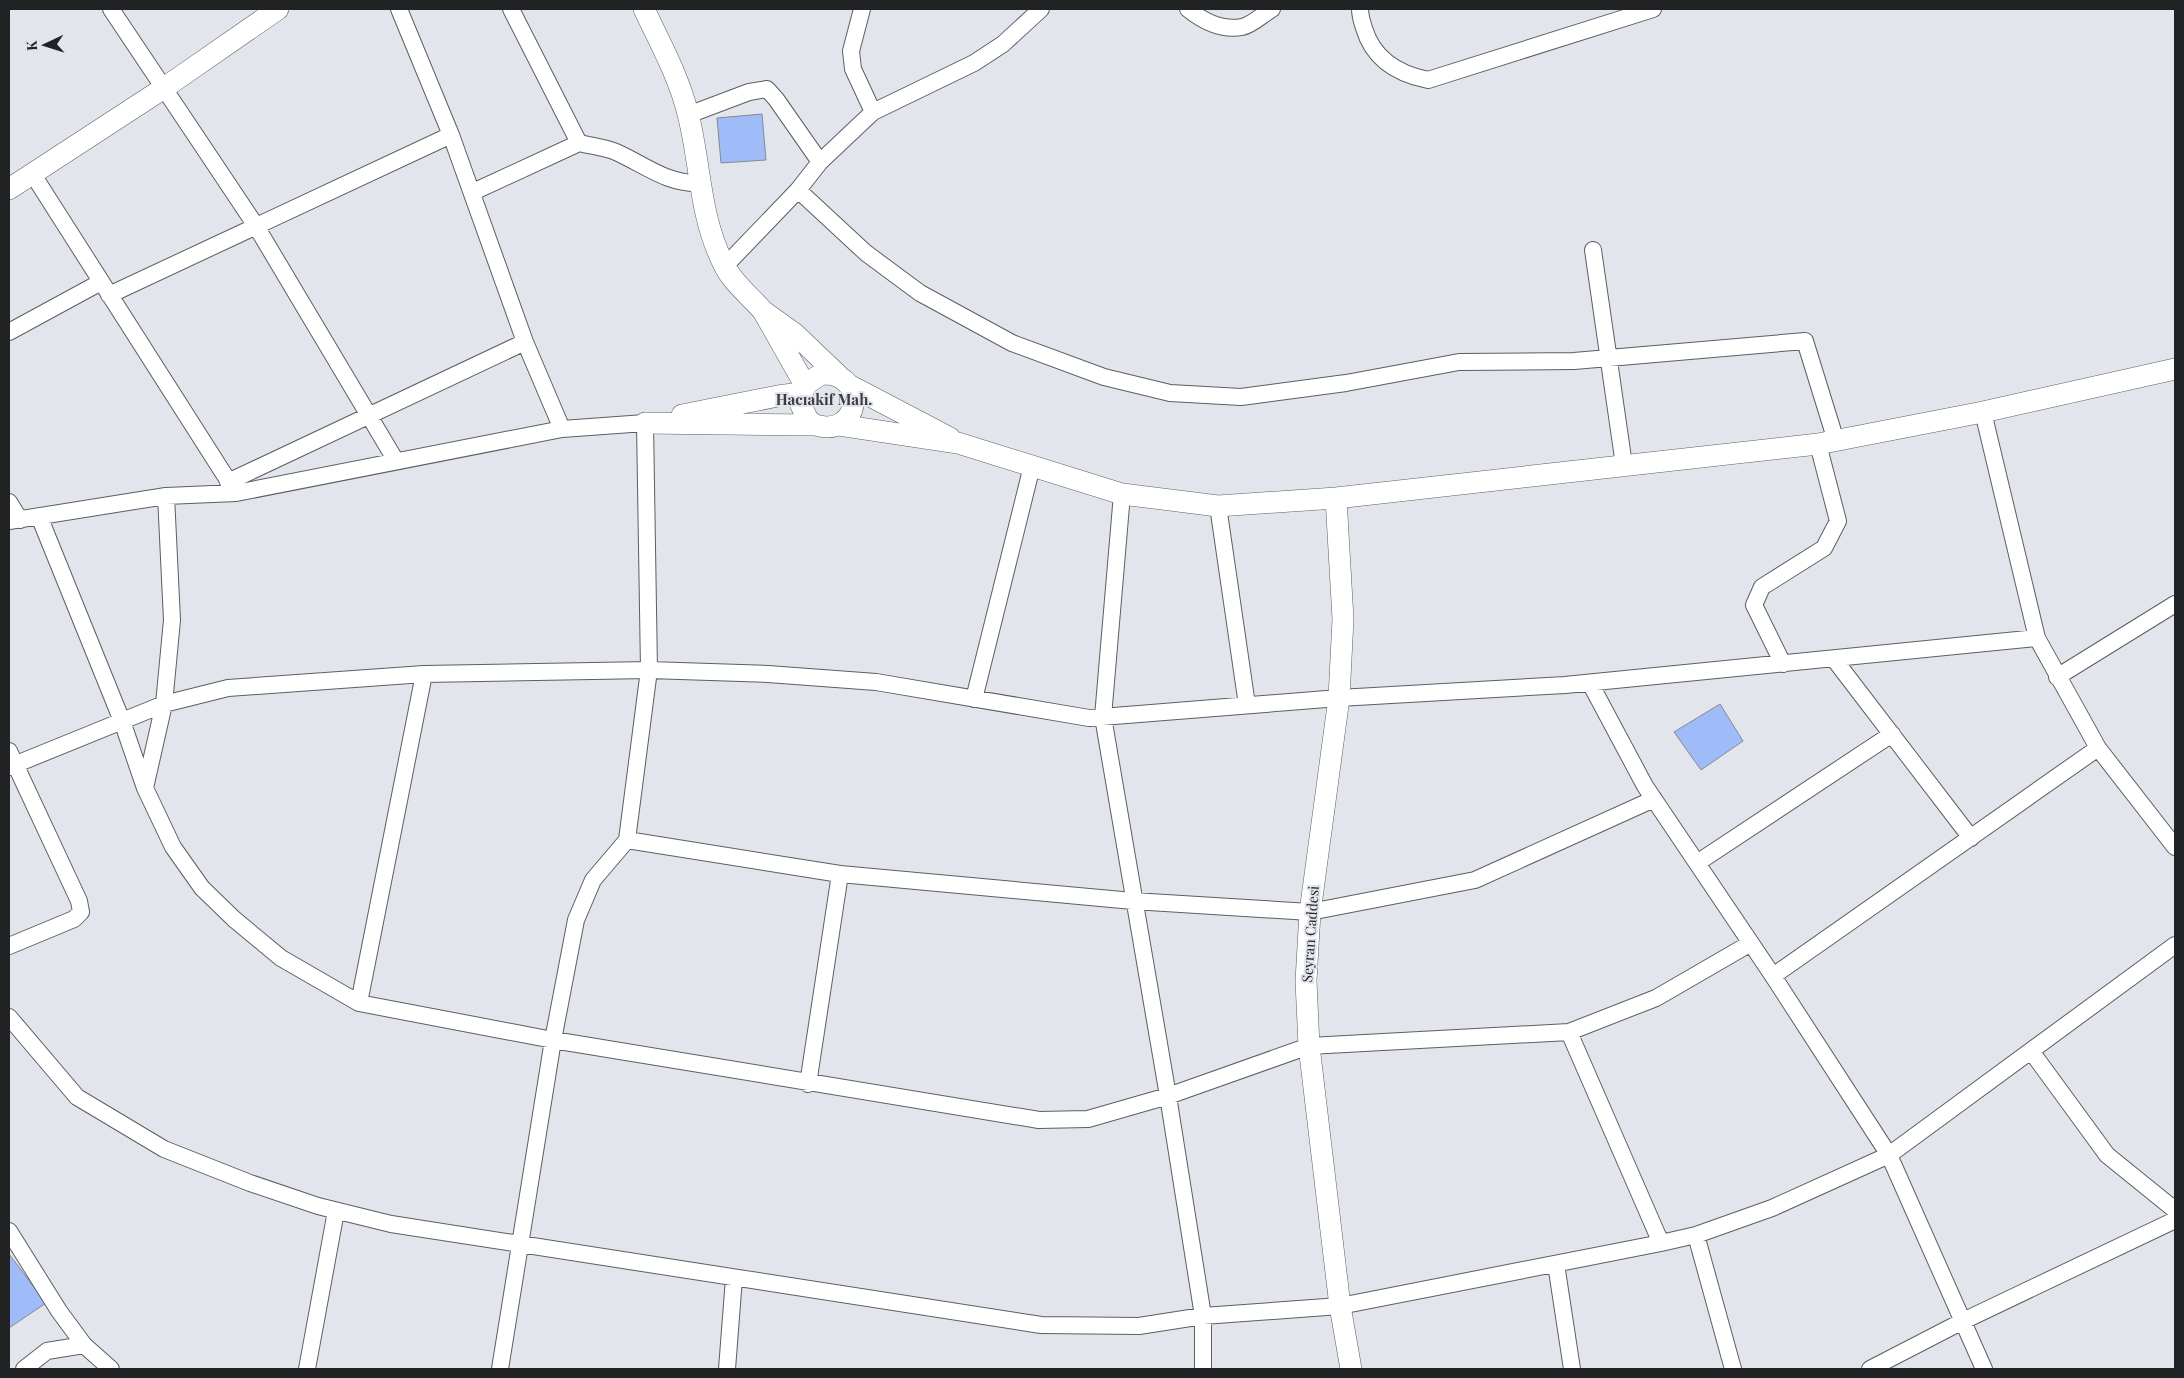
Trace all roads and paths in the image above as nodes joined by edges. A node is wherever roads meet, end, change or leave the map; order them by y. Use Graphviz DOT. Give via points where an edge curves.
graph roads {
  1 [pos="111,9"];
  2 [pos="278,9"];
  3 [pos="399,9"];
  4 [pos="511,9"];
  5 [pos="644,9"];
  6 [pos="862,9"];
  7 [pos="1041,9"];
  8 [pos="1188,9"];
  9 [pos="1272,9"];
  10 [pos="1360,9"];
  11 [pos="1653,9"];
  12 [pos="164,88"];
  13 [pos="873,112"];
  14 [pos="688,114"];
  15 [pos="451,135"];
  16 [pos="579,143"];
  17 [pos="820,162"];
  18 [pos="32,173"];
  19 [pos="699,183"];
  20 [pos="9,189"];
  21 [pos="798,190"];
  22 [pos="473,192"];
  23 [pos="256,226"];
  24 [pos="1593,250"];
  25 [pos="725,266"];
  26 [pos="105,288"];
  27 [pos="763,311"];
  28 [pos="9,332"];
  29 [pos="525,342"];
  30 [pos="1608,358"];
  31 [pos="2175,369"];
  32 [pos="844,381"];
  33 [pos="803,389"];
  34 [pos="1983,412"];
  35 [pos="370,416"];
  36 [pos="646,423"];
  37 [pos="815,425"];
  38 [pos="839,425"];
  39 [pos="562,429"];
  40 [pos="1827,442"];
  41 [pos="958,443"];
  42 [pos="396,461"];
  43 [pos="1032,466"];
  44 [pos="1624,466"];
  45 [pos="232,488"];
  46 [pos="1122,494"];
  47 [pos="166,496"];
  48 [pos="1336,498"];
  49 [pos="9,502"];
  50 [pos="1218,506"];
  51 [pos="38,516"];
  52 [pos="14,520"];
  53 [pos="2175,604"];
  54 [pos="2037,638"];
  55 [pos="1834,659"];
  56 [pos="1783,664"];
  57 [pos="649,670"];
  58 [pos="424,674"];
  59 [pos="2057,677"];
  60 [pos="1590,682"];
  61 [pos="1339,698"];
  62 [pos="974,699"];
  63 [pos="164,704"];
  64 [pos="1247,705"];
  65 [pos="1103,717"];
  66 [pos="122,721"];
  67 [pos="1892,734"];
  68 [pos="2098,748"];
  69 [pos="11,761"];
  70 [pos="145,788"];
  71 [pos="1654,799"];
  72 [pos="1970,838"];
  73 [pos="627,840"];
  74 [pos="2175,847"];
  75 [pos="1697,863"];
  76 [pos="840,874"];
  77 [pos="1133,901"];
  78 [pos="1310,912"];
  79 [pos="1751,943"];
  80 [pos="2175,945"];
  81 [pos="9,946"];
  82 [pos="1773,976"];
  83 [pos="360,1003"];
  84 [pos="9,1017"];
  85 [pos="1569,1032"];
  86 [pos="553,1040"];
  87 [pos="1308,1046"];
  88 [pos="2031,1051"];
  89 [pos="808,1084"];
  90 [pos="1168,1096"];
  91 [pos="1889,1155"];
  92 [pos="2175,1210"];
  93 [pos="336,1211"];
  94 [pos="2175,1220"];
  95 [pos="9,1231"];
  96 [pos="1696,1235"];
  97 [pos="1661,1243"];
  98 [pos="519,1244"];
  99 [pos="1556,1264"];
  100 [pos="734,1278"];
  101 [pos="1340,1306"];
  102 [pos="1203,1316"];
  103 [pos="1963,1321"];
  104 [pos="84,1345"];
  105 [pos="24,1369"];
  106 [pos="111,1369"];
  107 [pos="307,1369"];
  108 [pos="500,1369"];
  109 [pos="726,1369"];
  110 [pos="1203,1369"];
  111 [pos="1350,1369"];
  112 [pos="1572,1369"];
  113 [pos="1733,1369"];
  114 [pos="1870,1369"];
  115 [pos="1984,1369"];
  1 -- 12 [label="street"];
  2 -- 12 [label="street"];
  3 -- 15 [label="street"];
  4 -- 16 [label="street"];
  5 -- 14 [label="street" via="677,80"];
  6 -- 13 [label="street" via="851,51 853,68"];
  7 -- 13 [label="street" via="1003,44 974,63"];
  8 -- 9 [label="street" via="1204,21 1225,27 1243,27"];
  10 -- 11 [label="street" via="1368,43 1390,66 1409,76 1428,80"];
  12 -- 18 [label="street"];
  12 -- 23 [label="street"];
  13 -- 17 [label="street"];
  14 -- 17 [label="street" via="749,92 767,89"];
  14 -- 19 [label="street"];
  15 -- 22 [label="street"];
  15 -- 23 [label="street"];
  16 -- 19 [label="street" via="615,152 682,184"];
  16 -- 22 [label="street"];
  17 -- 21 [label="street"];
  18 -- 20 [label="street"];
  18 -- 26 [label="street"];
  19 -- 25 [label="street" via="708,226"];
  21 -- 25 [label="street"];
  21 -- 30 [label="street" via="866,252 928,298 1012,343 1104,377 1170,393 1241,397 1346,383 1458,362"];
  22 -- 29 [label="street"];
  23 -- 26 [label="street"];
  23 -- 35 [label="street"];
  24 -- 30 [label="street"];
  25 -- 27 [label="street"];
  26 -- 28 [label="street"];
  26 -- 45 [label="street"];
  27 -- 32 [label="street" via="795,334"];
  27 -- 33 [label="street"];
  29 -- 35 [label="street"];
  29 -- 39 [label="street"];
  30 -- 40 [label="street" via="1805,341"];
  30 -- 44 [label="street"];
  31 -- 34 [label="street"];
  32 -- 33 [label="street" via="821,374"];
  32 -- 38 [label="street" via="852,392 853,407"];
  32 -- 41 [label="street"];
  33 -- 36 [label="street"];
  33 -- 37 [label="street" via="800,403 803,412"];
  34 -- 40 [label="street"];
  34 -- 54 [label="street"];
  35 -- 42 [label="street"];
  35 -- 45 [label="street"];
  36 -- 37 [label="street"];
  36 -- 39 [label="street"];
  36 -- 57 [label="street"];
  37 -- 38 [label="street" via="823,428"];
  38 -- 41 [label="street"];
  39 -- 42 [label="street"];
  40 -- 44 [label="street"];
  40 -- 56 [label="street" via="1838,521 1824,548 1762,587 1754,604"];
  41 -- 43 [label="street"];
  42 -- 45 [label="street"];
  43 -- 46 [label="street"];
  43 -- 62 [label="street"];
  44 -- 48 [label="street"];
  45 -- 47 [label="street"];
  46 -- 50 [label="street"];
  46 -- 65 [label="street"];
  47 -- 51 [label="street"];
  47 -- 63 [label="street" via="172,620"];
  48 -- 50 [label="street"];
  48 -- 61 [label="street, Seyran Caddesi" via="1343,619"];
  49 -- 52 [label="street"];
  50 -- 64 [label="street"];
  51 -- 52 [label="street"];
  51 -- 66 [label="street"];
  53 -- 59 [label="street"];
  54 -- 55 [label="street"];
  54 -- 59 [label="street"];
  55 -- 56 [label="street"];
  55 -- 67 [label="street"];
  56 -- 60 [label="street"];
  57 -- 58 [label="street"];
  57 -- 62 [label="street" via="876,682"];
  57 -- 73 [label="street"];
  58 -- 63 [label="street" via="228,688"];
  58 -- 83 [label="street"];
  59 -- 68 [label="street"];
  60 -- 61 [label="street"];
  60 -- 71 [label="street"];
  61 -- 64 [label="street"];
  61 -- 78 [label="street, Seyran Caddesi"];
  62 -- 65 [label="street" via="1089,718"];
  63 -- 66 [label="street"];
  63 -- 70 [label="street"];
  64 -- 65 [label="street"];
  65 -- 77 [label="street"];
  66 -- 69 [label="street"];
  66 -- 70 [label="street"];
  67 -- 72 [label="street"];
  67 -- 75 [label="street"];
  68 -- 72 [label="street"];
  68 -- 74 [label="street"];
  69 -- 81 [label="street" via="79,901 81,912 74,919"];
  70 -- 83 [label="street" via="173,847 202,888 281,958"];
  71 -- 75 [label="street"];
  71 -- 78 [label="street" via="1475,880"];
  72 -- 82 [label="street"];
  73 -- 76 [label="street"];
  73 -- 86 [label="street" via="593,880 576,920"];
  75 -- 79 [label="street"];
  76 -- 77 [label="street"];
  76 -- 89 [label="street"];
  77 -- 78 [label="street"];
  77 -- 90 [label="street"];
  78 -- 87 [label="street, Seyran Caddesi" via="1306,981"];
  79 -- 82 [label="street"];
  79 -- 85 [label="street" via="1656,998"];
  80 -- 88 [label="street"];
  82 -- 91 [label="street"];
  83 -- 86 [label="street"];
  84 -- 93 [label="street" via="77,1097 164,1149 250,1183"];
  85 -- 87 [label="street"];
  85 -- 97 [label="street"];
  86 -- 89 [label="street"];
  86 -- 98 [label="street"];
  87 -- 90 [label="street"];
  87 -- 101 [label="street, Seyran Caddesi"];
  88 -- 91 [label="street"];
  88 -- 92 [label="street" via="2108,1155"];
  89 -- 90 [label="street" via="1038,1120 1088,1119"];
  90 -- 102 [label="street"];
  91 -- 96 [label="street" via="1772,1208"];
  91 -- 103 [label="street"];
  93 -- 98 [label="street" via="391,1224"];
  93 -- 107 [label="street"];
  94 -- 103 [label="street"];
  95 -- 104 [label="street" via="59,1312"];
  96 -- 97 [label="street"];
  96 -- 113 [label="street"];
  97 -- 99 [label="street"];
  98 -- 100 [label="street"];
  98 -- 108 [label="street"];
  99 -- 101 [label="street"];
  99 -- 112 [label="street"];
  100 -- 102 [label="street" via="1042,1325 1139,1326"];
  100 -- 109 [label="street"];
  101 -- 102 [label="street"];
  101 -- 111 [label="street, Seyran Caddesi"];
  102 -- 110 [label="street"];
  103 -- 114 [label="street"];
  103 -- 115 [label="street"];
  104 -- 105 [label="street" via="46,1351"];
  104 -- 106 [label="street"];
}
